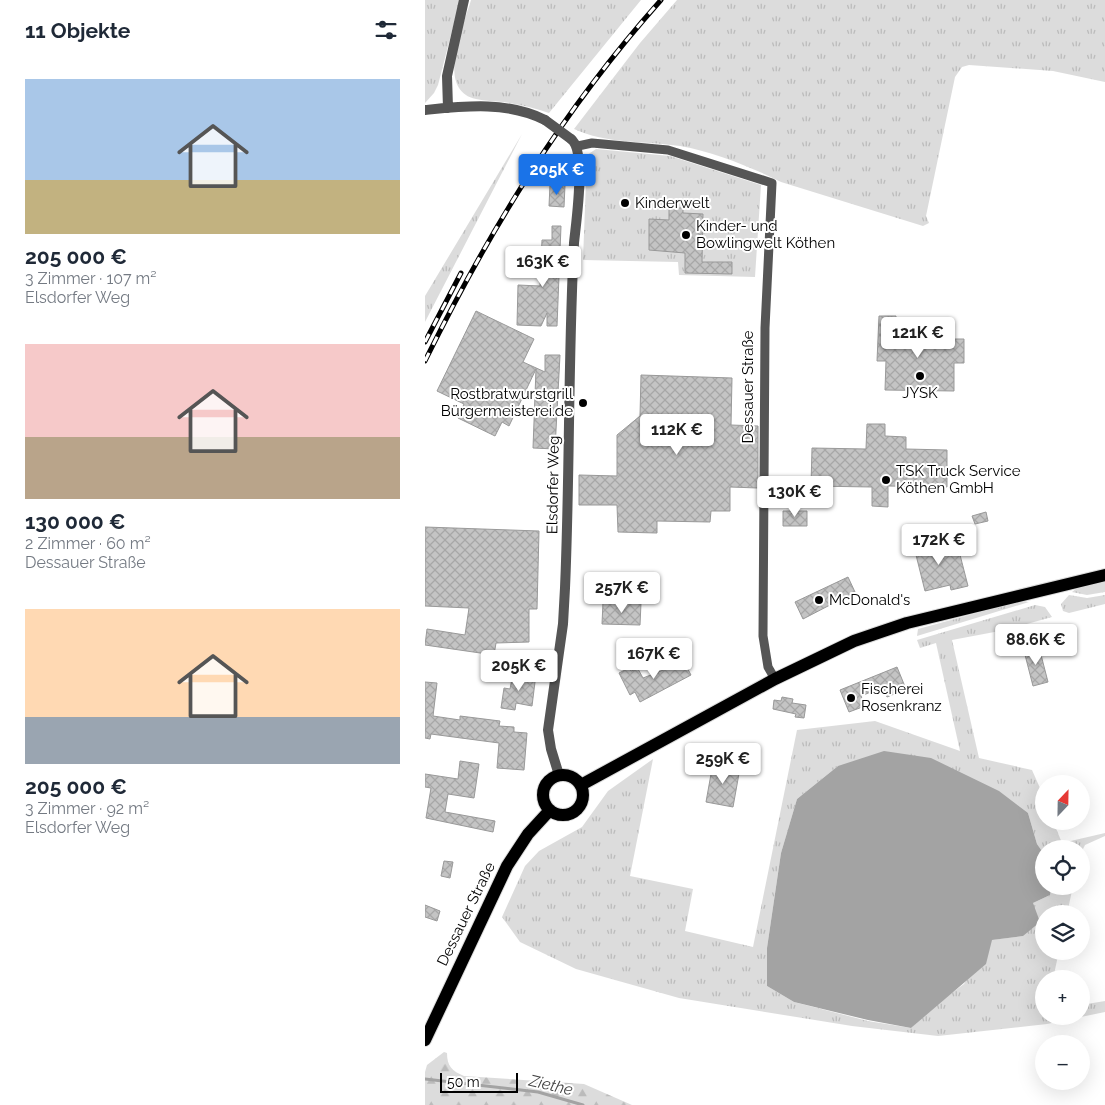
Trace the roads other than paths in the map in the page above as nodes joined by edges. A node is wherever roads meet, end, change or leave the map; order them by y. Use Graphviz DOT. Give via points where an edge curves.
graph roads {
  1 [pos="464,0"];
  2 [pos="448,108"];
  3 [pos="425,110"];
  4 [pos="575,143"];
  5 [pos="1105,575"];
  6 [pos="775,679"];
  7 [pos="559,774"];
  8 [pos="581,785"];
  9 [pos="549,810"];
  10 [pos="425,1040"];
  1 -- 2 [label="street" via="447,76"];
  2 -- 3 [label="street"];
  2 -- 4 [label="street, bridge" via="475,106 529,113 545,120"];
  4 -- 6 [label="street, Dessauer Straße" via="668,150 772,183 765,328 763,636"];
  4 -- 7 [label="street, Elsdorfer Weg" via="579,174 565,588 549,719 549,738"];
  5 -- 6 [label="main road" via="866,636"];
  6 -- 8 [label="main road"];
  7 -- 8 [label="main road" via="572,776"];
  7 -- 9 [label="main road" via="551,778 543,789 544,803"];
  8 -- 9 [label="main road" via="582,800 573,812 559,814"];
  9 -- 10 [label="main road, Dessauer Straße" via="507,866"];
}
